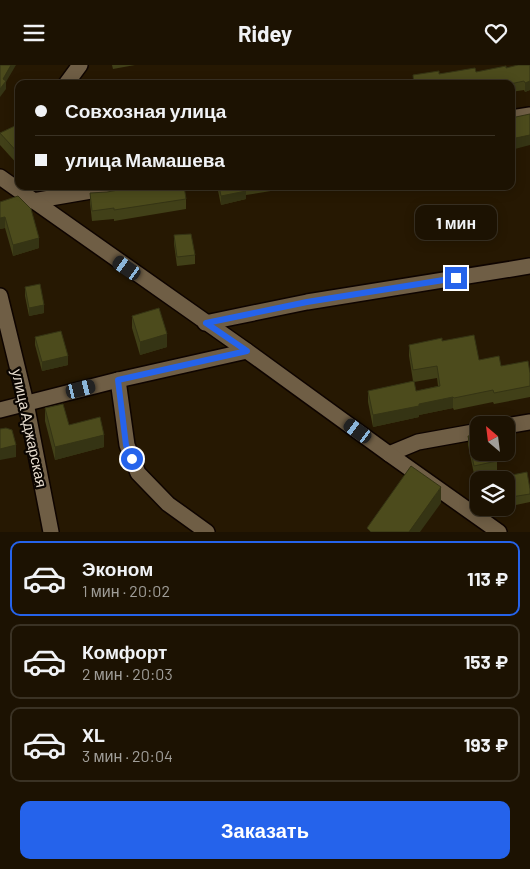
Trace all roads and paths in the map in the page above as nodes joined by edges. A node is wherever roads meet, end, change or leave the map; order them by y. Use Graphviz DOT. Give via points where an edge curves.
graph roads {
  1 [pos="80,65"];
  2 [pos="69,80"];
  3 [pos="530,115"];
  4 [pos="515,117"];
  5 [pos="0,177"];
  6 [pos="15,188"];
  7 [pos="18,190"];
  8 [pos="97,190"];
  9 [pos="33,201"];
  10 [pos="530,266"];
  11 [pos="0,296"];
  12 [pos="206,323"];
  13 [pos="247,351"];
  14 [pos="118,380"];
  15 [pos="26,403"];
  16 [pos="0,410"];
  17 [pos="530,422"];
  18 [pos="515,424"];
  19 [pos="470,433"];
  20 [pos="389,454"];
  21 [pos="51,531"];
  22 [pos="207,531"];
  23 [pos="499,531"];
  1 -- 2 [label="street"];
  3 -- 4 [label="street"];
  5 -- 6 [label="street"];
  7 -- 9 [label="street"];
  8 -- 9 [label="street"];
  9 -- 12 [label="street"];
  10 -- 12 [label="street" via="307,302"];
  11 -- 15 [label="street, улица Аджарская"];
  12 -- 13 [label="street"];
  13 -- 14 [label="street"];
  13 -- 20 [label="street"];
  14 -- 15 [label="street"];
  14 -- 22 [label="street" via="126,445 138,473 168,503"];
  15 -- 16 [label="street"];
  15 -- 21 [label="street, улица Аджарская"];
  17 -- 18 [label="street"];
  19 -- 20 [label="street" via="418,442"];
  20 -- 23 [label="street"];
}
